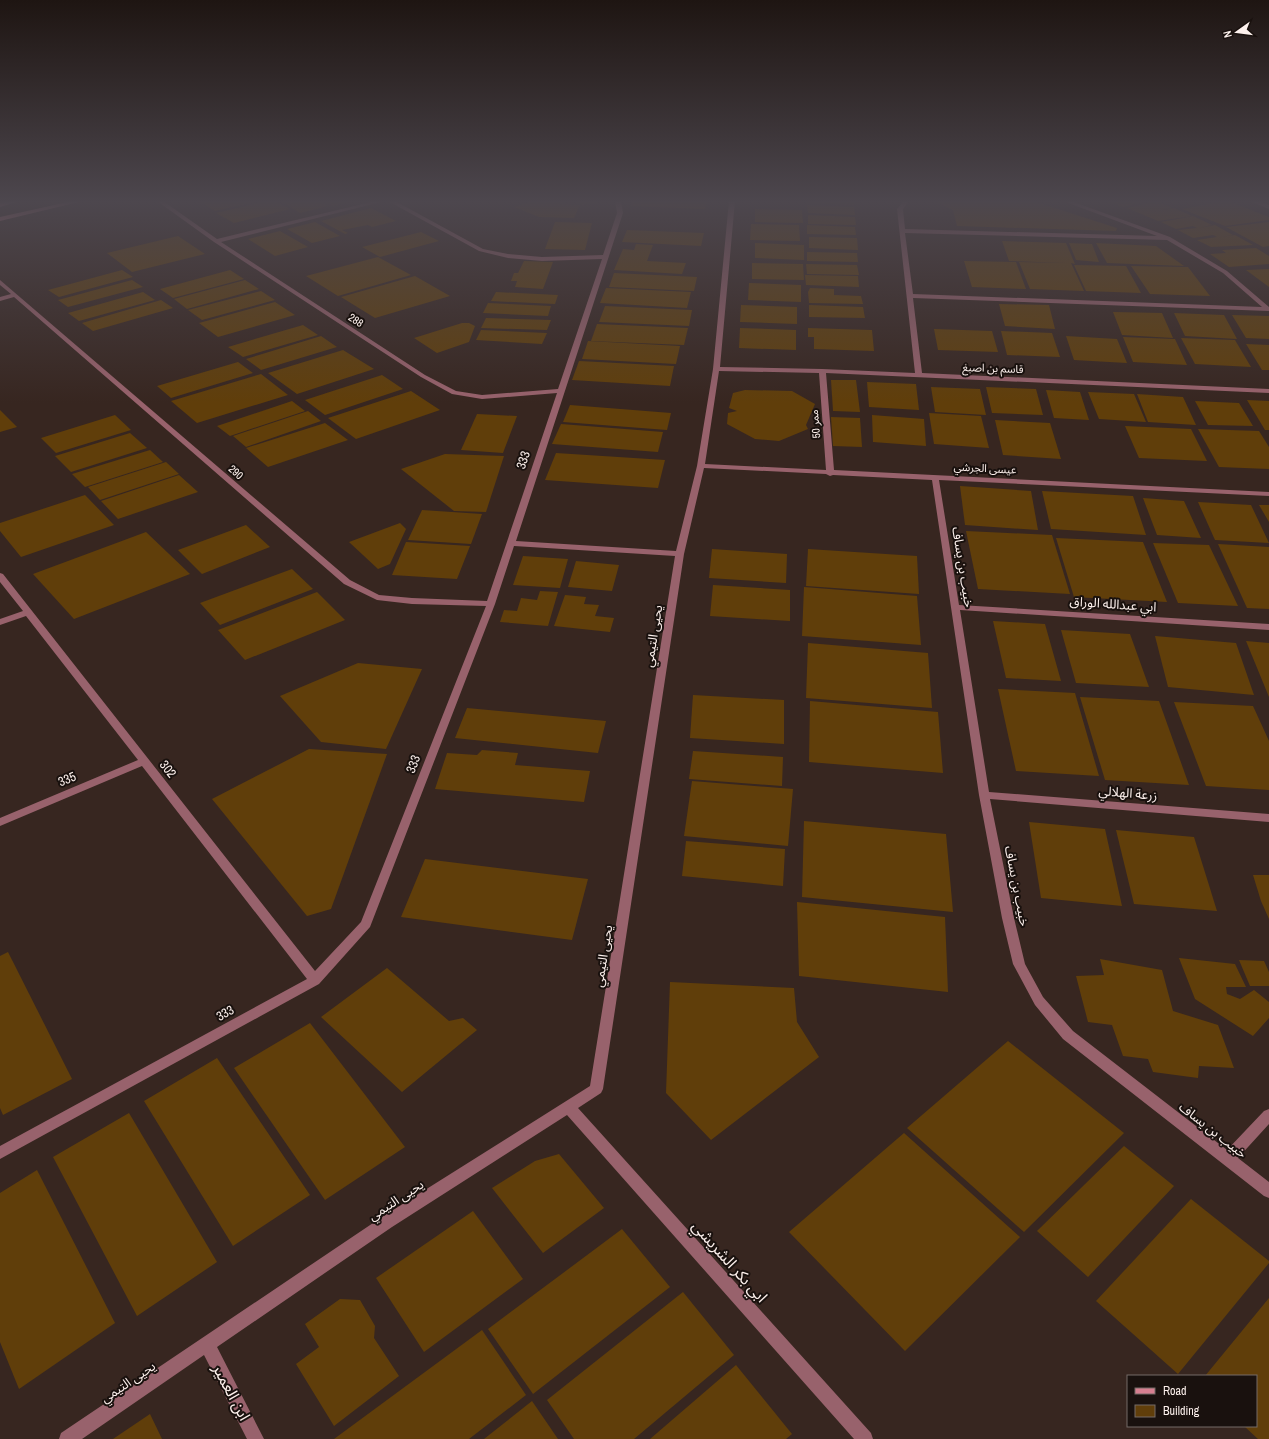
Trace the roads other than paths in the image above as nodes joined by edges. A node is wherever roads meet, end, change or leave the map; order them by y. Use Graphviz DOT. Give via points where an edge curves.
graph roads {
  1 [pos="258,268"];
  2 [pos="601,268"];
  3 [pos="726,268"];
  4 [pos="907,268"];
  5 [pos="1219,268"];
  6 [pos="0,282"];
  7 [pos="15,295"];
  8 [pos="909,296"];
  9 [pos="0,299"];
  10 [pos="1268,308"];
  11 [pos="716,369"];
  12 [pos="822,371"];
  13 [pos="919,376"];
  14 [pos="561,391"];
  15 [pos="1269,391"];
  16 [pos="701,466"];
  17 [pos="830,474"];
  18 [pos="934,477"];
  19 [pos="1269,494"];
  20 [pos="511,543"];
  21 [pos="680,554"];
  22 [pos="0,576"];
  23 [pos="491,604"];
  24 [pos="955,608"];
  25 [pos="28,612"];
  26 [pos="0,622"];
  27 [pos="1269,627"];
  28 [pos="144,761"];
  29 [pos="984,795"];
  30 [pos="1269,818"];
  31 [pos="0,822"];
  32 [pos="315,980"];
  33 [pos="568,1107"];
  34 [pos="1269,1115"];
  35 [pos="0,1153"];
  36 [pos="1228,1159"];
  37 [pos="1269,1191"];
  38 [pos="207,1345"];
  39 [pos="67,1439"];
  40 [pos="256,1439"];
  41 [pos="865,1439"];
  1 -- 14 [label="street, 288" via="423,376 454,393 482,397"];
  2 -- 14 [label="street, 333"];
  3 -- 11 [label="street, يحيى التيمي"];
  4 -- 8 [label="street"];
  5 -- 10 [label="street"];
  6 -- 7 [label="street, 290"];
  7 -- 9 [label="street"];
  7 -- 23 [label="street, 290" via="347,582 377,597"];
  8 -- 10 [label="street"];
  8 -- 13 [label="street"];
  11 -- 12 [label="street, قاسم بن اصبغ"];
  11 -- 16 [label="street, يحيى التيمي"];
  12 -- 13 [label="street, قاسم بن اصبغ"];
  12 -- 17 [label="street, ممر 50"];
  13 -- 15 [label="street, قاسم بن اصبغ"];
  14 -- 20 [label="street, 333"];
  16 -- 17 [label="street, عيسى الجرشي"];
  16 -- 21 [label="street, يحيى التيمي"];
  17 -- 18 [label="street, عيسى الجرشي"];
  18 -- 19 [label="street, عيسى الجرشي"];
  18 -- 24 [label="street, خبيب بن يساف"];
  20 -- 21 [label="street"];
  20 -- 23 [label="street, 333"];
  21 -- 33 [label="street, يحيى التيمي" via="596,1089"];
  22 -- 25 [label="street, 302"];
  23 -- 32 [label="street, 333" via="366,924"];
  24 -- 27 [label="street, ابي عبدالله الوراق"];
  24 -- 29 [label="street, خبيب بن يساف"];
  25 -- 26 [label="street"];
  25 -- 28 [label="street, 302"];
  28 -- 31 [label="street, 335"];
  28 -- 32 [label="street, 302"];
  29 -- 30 [label="street, زرعة الهلالي"];
  29 -- 36 [label="street, خبيب بن يساف" via="1019,964 1039,1001 1068,1035"];
  32 -- 35 [label="street, 333"];
  33 -- 38 [label="street, يحيى التيمي" via="387,1222"];
  33 -- 41 [label="street, ابي بكر الشريشي"];
  34 -- 36 [label="street"];
  36 -- 37 [label="street, خبيب بن يساف"];
  38 -- 39 [label="street, يحيى التيمي"];
  38 -- 40 [label="street, ابن العمير"];
}
